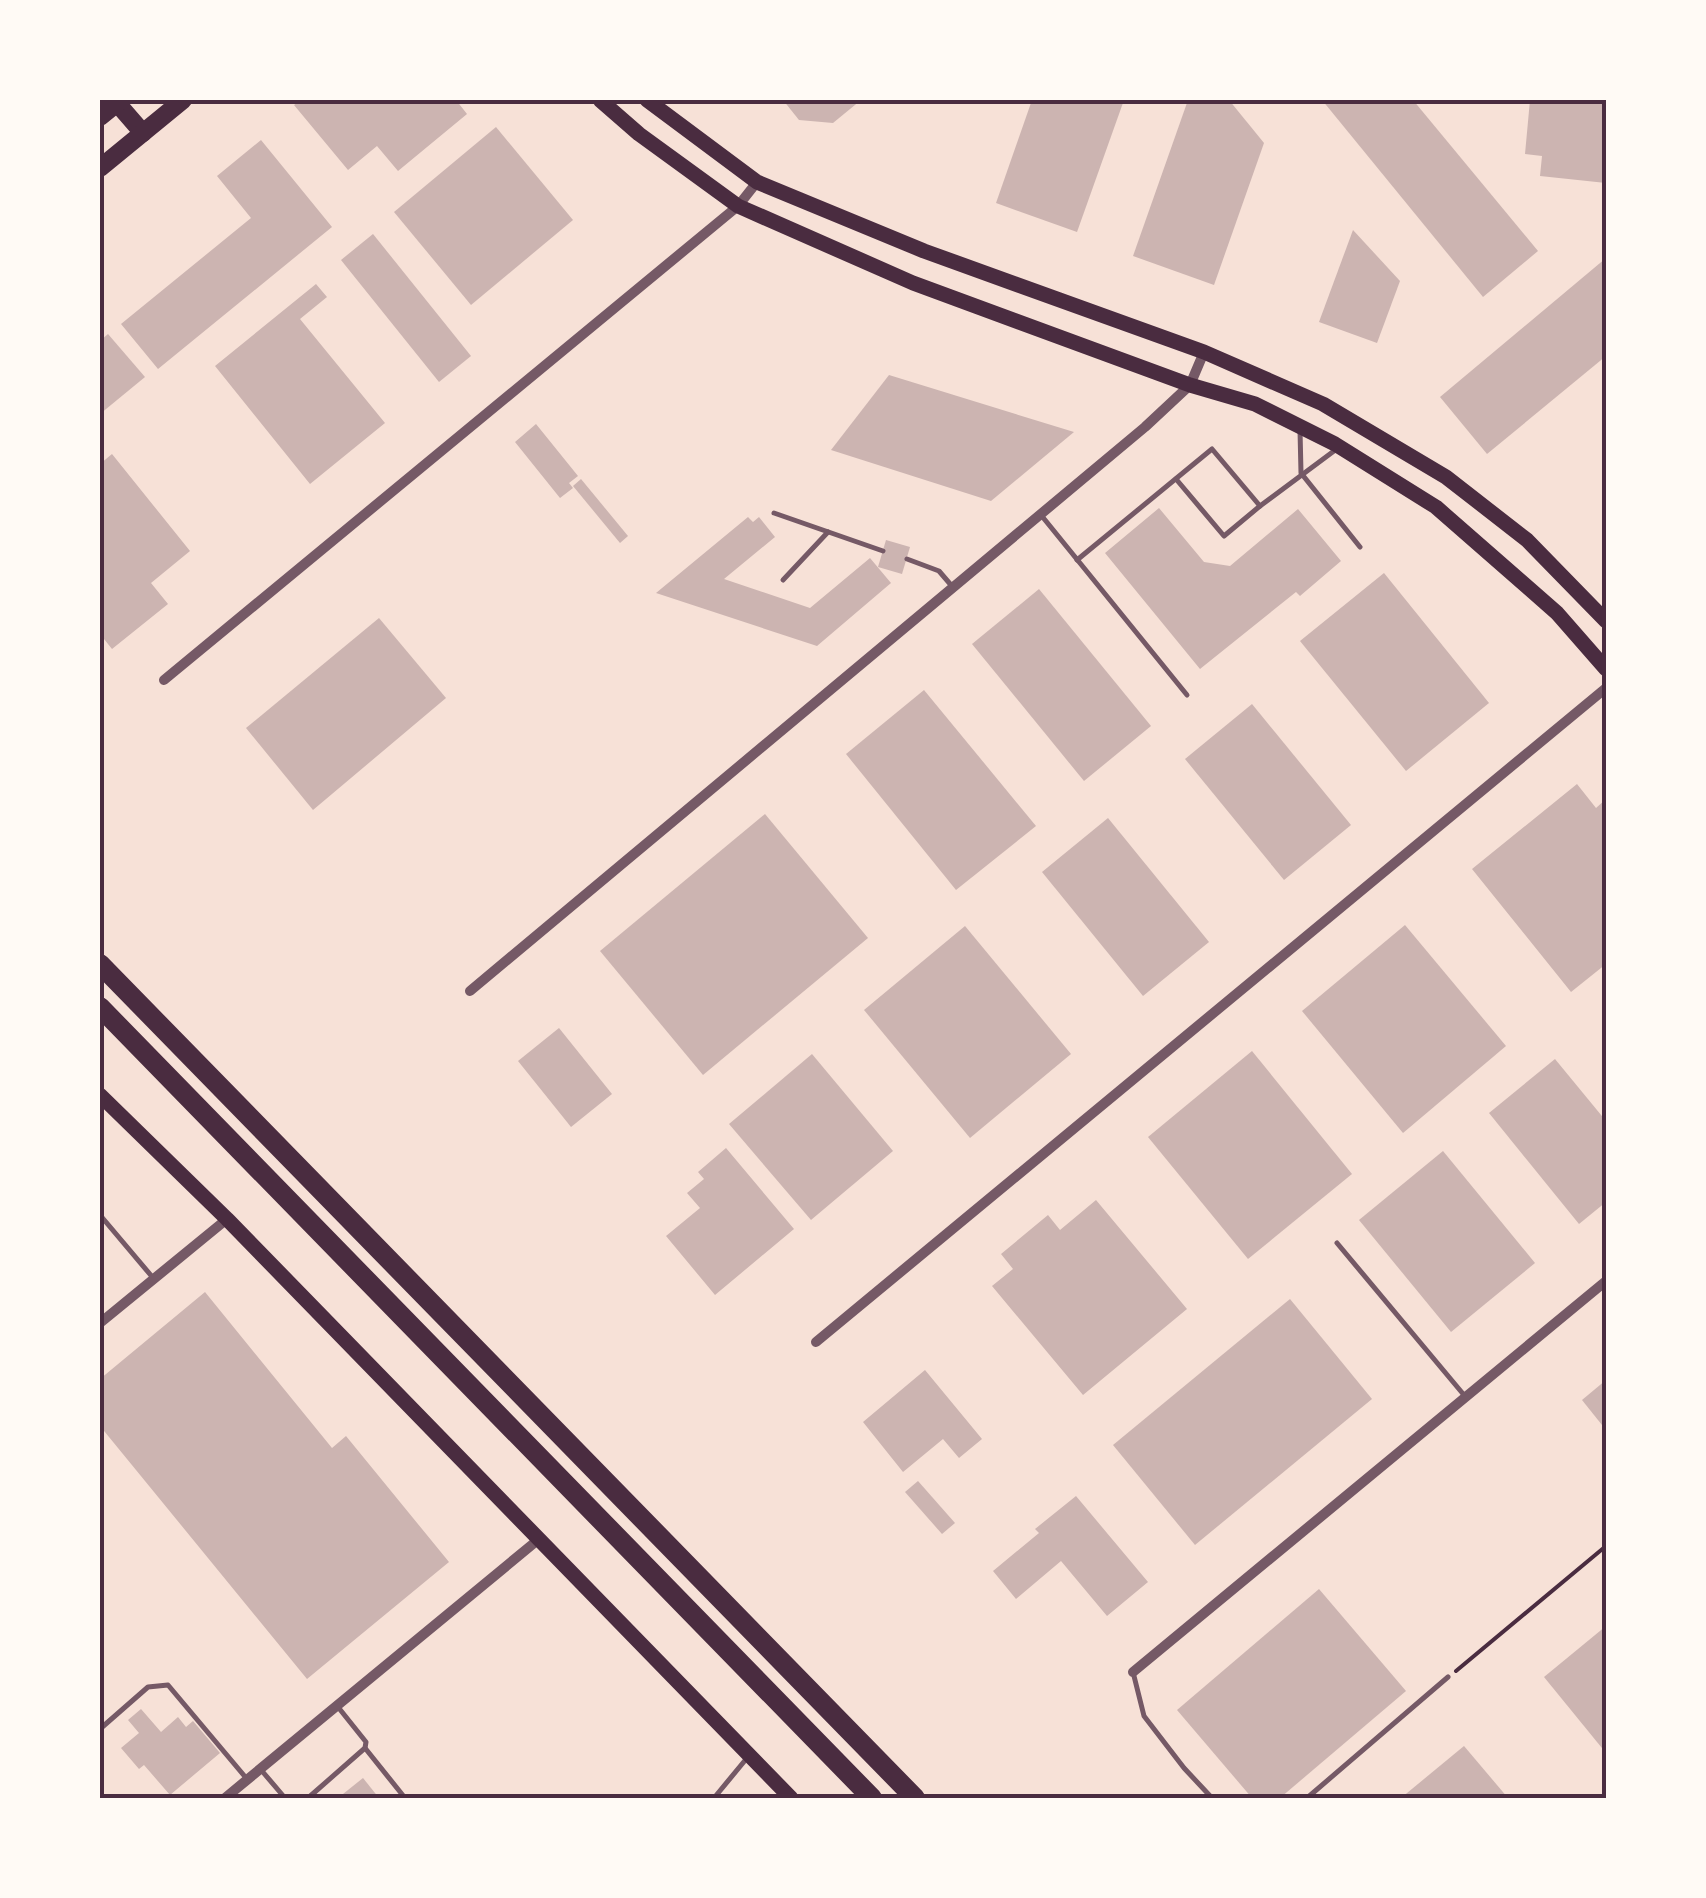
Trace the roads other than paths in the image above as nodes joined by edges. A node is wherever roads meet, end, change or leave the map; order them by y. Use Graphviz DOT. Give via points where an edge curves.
graph roads {
  1 [pos="183,100"];
  2 [pos="600,100"];
  3 [pos="647,100"];
  4 [pos="119,102"];
  5 [pos="100,117"];
  6 [pos="143,133"];
  7 [pos="100,168"];
  8 [pos="758,182"];
  9 [pos="738,206"];
  10 [pos="924,251"];
  11 [pos="913,283"];
  12 [pos="1204,352"];
  13 [pos="1190,386"];
  14 [pos="1300,427"];
  15 [pos="1340,448"];
  16 [pos="1301,473"];
  17 [pos="1446,477"];
  18 [pos="1176,479"];
  19 [pos="1260,506"];
  20 [pos="1436,507"];
  21 [pos="774,514"];
  22 [pos="1040,514"];
  23 [pos="828,532"];
  24 [pos="1360,547"];
  25 [pos="883,551"];
  26 [pos="907,559"];
  27 [pos="1077,560"];
  28 [pos="782,580"];
  29 [pos="953,587"];
  30 [pos="1606,621"];
  31 [pos="1606,669"];
  32 [pos="164,680"];
  33 [pos="1606,688"];
  34 [pos="1187,695"];
  35 [pos="100,964"];
  36 [pos="470,991"];
  37 [pos="100,1007"];
  38 [pos="100,1095"];
  39 [pos="100,1215"];
  40 [pos="227,1218"];
  41 [pos="1337,1243"];
  42 [pos="154,1279"];
  43 [pos="1606,1281"];
  44 [pos="100,1323"];
  45 [pos="816,1342"];
  46 [pos="1466,1398"];
  47 [pos="539,1539"];
  48 [pos="1134,1672"];
  49 [pos="1448,1678"];
  50 [pos="337,1706"];
  51 [pos="100,1728"];
  52 [pos="365,1748"];
  53 [pos="750,1756"];
  54 [pos="260,1768"];
  55 [pos="248,1779"];
  56 [pos="225,1798"];
  57 [pos="285,1798"];
  58 [pos="308,1798"];
  59 [pos="406,1798"];
  60 [pos="714,1798"];
  61 [pos="791,1798"];
  62 [pos="872,1798"];
  63 [pos="915,1798"];
  64 [pos="1212,1798"];
  65 [pos="1307,1798"];
  1 -- 6 [label="main road"];
  2 -- 9 [label="main road"];
  3 -- 8 [label="main road"];
  4 -- 5 [label="main road"];
  4 -- 6 [label="main road"];
  6 -- 7 [label="main road"];
  8 -- 9 [label="street"];
  8 -- 10 [label="main road"];
  9 -- 11 [label="main road"];
  9 -- 32 [label="street"];
  10 -- 11 [label="main road"];
  10 -- 12 [label="main road"];
  11 -- 13 [label="main road"];
  12 -- 13 [label="street"];
  12 -- 17 [label="main road" via="1323,404"];
  13 -- 14 [label="main road" via="1255,404"];
  13 -- 22 [label="street"];
  14 -- 15 [label="main road"];
  14 -- 16 [label="lane"];
  15 -- 16 [label="lane"];
  15 -- 20 [label="main road"];
  16 -- 19 [label="lane"];
  16 -- 24 [label="lane"];
  17 -- 20 [label="main road"];
  17 -- 30 [label="main road" via="1527,540"];
  18 -- 19 [label="lane" via="1212,449"];
  18 -- 19 [label="lane" via="1224,536"];
  18 -- 27 [label="lane"];
  20 -- 31 [label="main road" via="1557,612"];
  21 -- 23 [label="lane"];
  22 -- 27 [label="lane"];
  22 -- 29 [label="street"];
  23 -- 25 [label="lane"];
  23 -- 28 [label="lane"];
  26 -- 29 [label="lane" via="940,571"];
  27 -- 34 [label="lane"];
  29 -- 36 [label="street"];
  33 -- 45 [label="street"];
  35 -- 63 [label="highway"];
  37 -- 62 [label="highway"];
  38 -- 40 [label="main road"];
  39 -- 42 [label="lane"];
  40 -- 42 [label="street"];
  40 -- 47 [label="main road"];
  41 -- 46 [label="lane"];
  42 -- 44 [label="street"];
  43 -- 46 [label="street"];
  46 -- 48 [label="street"];
  47 -- 50 [label="street"];
  47 -- 53 [label="main road"];
  48 -- 64 [label="lane" via="1144,1716"];
  49 -- 65 [label="lane"];
  50 -- 52 [label="lane"];
  50 -- 54 [label="street"];
  51 -- 55 [label="lane" via="148,1687 168,1684"];
  52 -- 58 [label="lane"];
  52 -- 59 [label="lane"];
  53 -- 60 [label="lane"];
  53 -- 61 [label="main road"];
  54 -- 55 [label="street"];
  54 -- 57 [label="lane"];
  55 -- 56 [label="street"];
}
